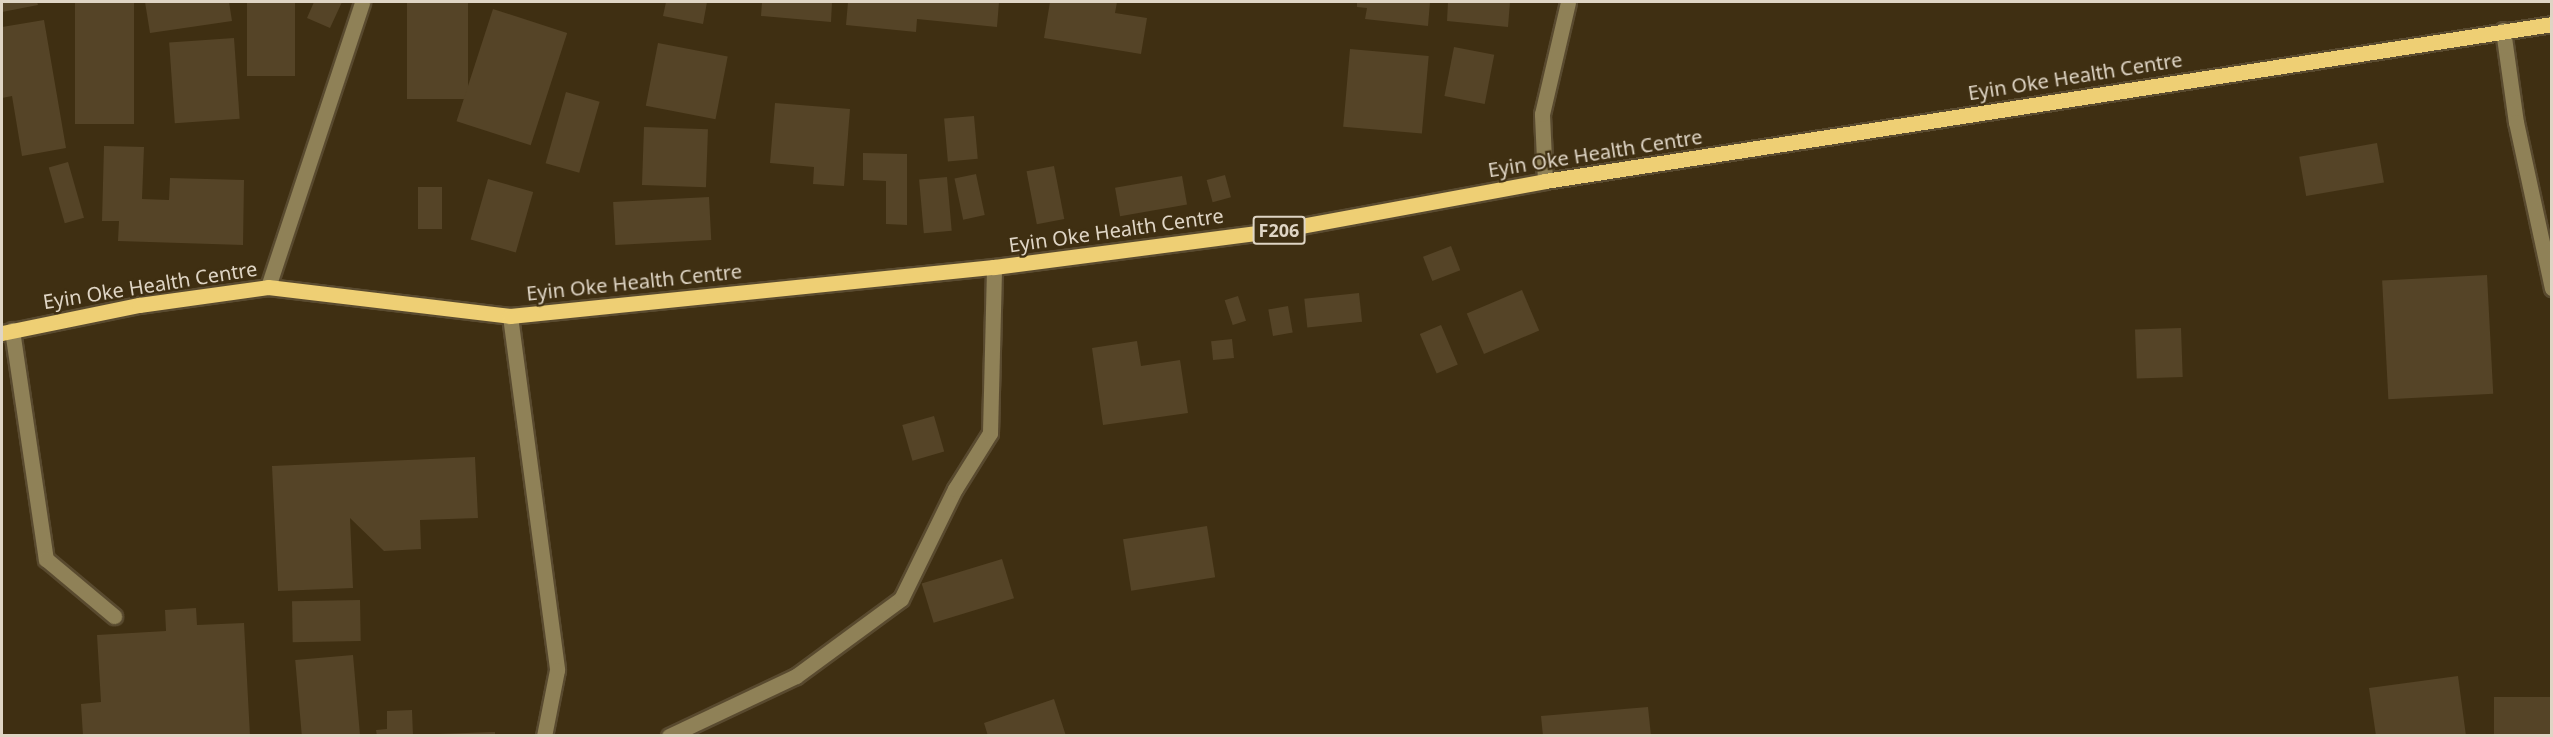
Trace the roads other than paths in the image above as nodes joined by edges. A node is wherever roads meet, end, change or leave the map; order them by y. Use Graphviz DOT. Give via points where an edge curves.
graph roads {
  1 [pos="362,2"];
  2 [pos="1568,2"];
  3 [pos="2552,24"];
  4 [pos="2503,30"];
  5 [pos="1545,181"];
  6 [pos="994,267"];
  7 [pos="268,287"];
  8 [pos="2552,288"];
  9 [pos="510,316"];
  10 [pos="7,331"];
  11 [pos="114,616"];
  12 [pos="544,735"];
  13 [pos="669,735"];
  1 -- 7 [label="street"];
  2 -- 5 [label="street" via="1542,114"];
  3 -- 4 [label="main road, Eyin Oke Health Centre / F206"];
  4 -- 5 [label="main road, Eyin Oke Health Centre / F206"];
  4 -- 8 [label="street" via="2516,122"];
  5 -- 6 [label="main road, Eyin Oke Health Centre / F206" via="1279,230"];
  6 -- 9 [label="main road, Eyin Oke Health Centre / F206"];
  6 -- 13 [label="street" via="990,433 955,489 902,599 796,676"];
  7 -- 9 [label="main road, Eyin Oke Health Centre / F206"];
  7 -- 10 [label="main road, Eyin Oke Health Centre / F206" via="140,305"];
  9 -- 12 [label="street" via="556,670"];
  10 -- 11 [label="street" via="46,559"];
}
